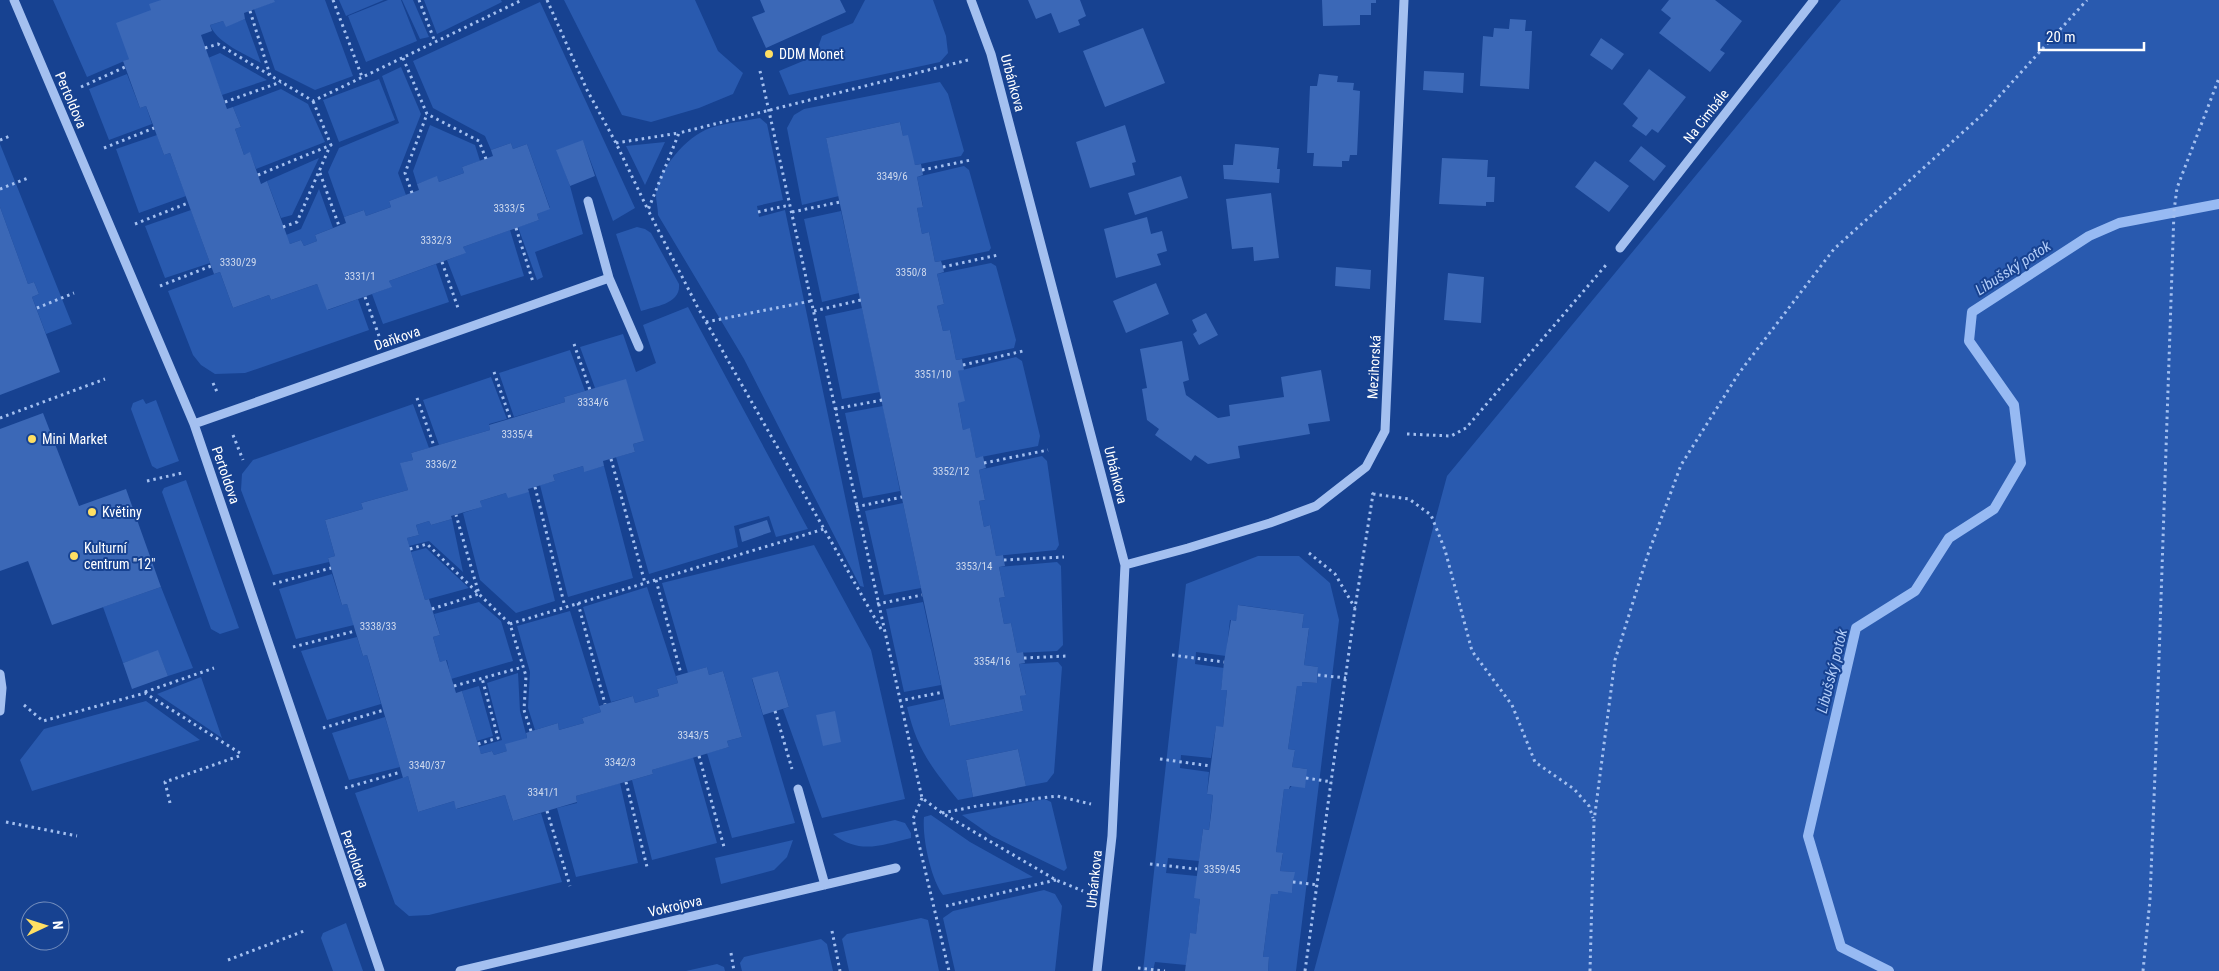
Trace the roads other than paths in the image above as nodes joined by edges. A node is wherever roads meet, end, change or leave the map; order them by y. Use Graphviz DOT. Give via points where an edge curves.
graph roads {
  1 [pos="14,0"];
  2 [pos="971,0"];
  3 [pos="1404,0"];
  4 [pos="1814,0"];
  5 [pos="588,201"];
  6 [pos="1620,248"];
  7 [pos="609,278"];
  8 [pos="640,347"];
  9 [pos="194,424"];
  10 [pos="1124,565"];
  11 [pos="0,674"];
  12 [pos="0,711"];
  13 [pos="798,789"];
  14 [pos="896,868"];
  15 [pos="824,885"];
  16 [pos="380,971"];
  17 [pos="460,971"];
  18 [pos="1097,971"];
  1 -- 9 [label="street, Pertoldova"];
  2 -- 10 [label="street, Urbánkova" via="991,54"];
  3 -- 10 [label="street, Mezihorská" via="1385,431 1366,467 1316,506 1270,523"];
  4 -- 6 [label="street, Na Cimbále"];
  5 -- 7 [label="street"];
  7 -- 8 [label="street"];
  7 -- 9 [label="street, Daňkova"];
  9 -- 16 [label="street, Pertoldova"];
  10 -- 18 [label="street, Urbánkova" via="1113,809"];
  11 -- 12 [label="street"];
  13 -- 15 [label="street"];
  14 -- 15 [label="street, Vokrojova"];
  15 -- 17 [label="street, Vokrojova"];
}
